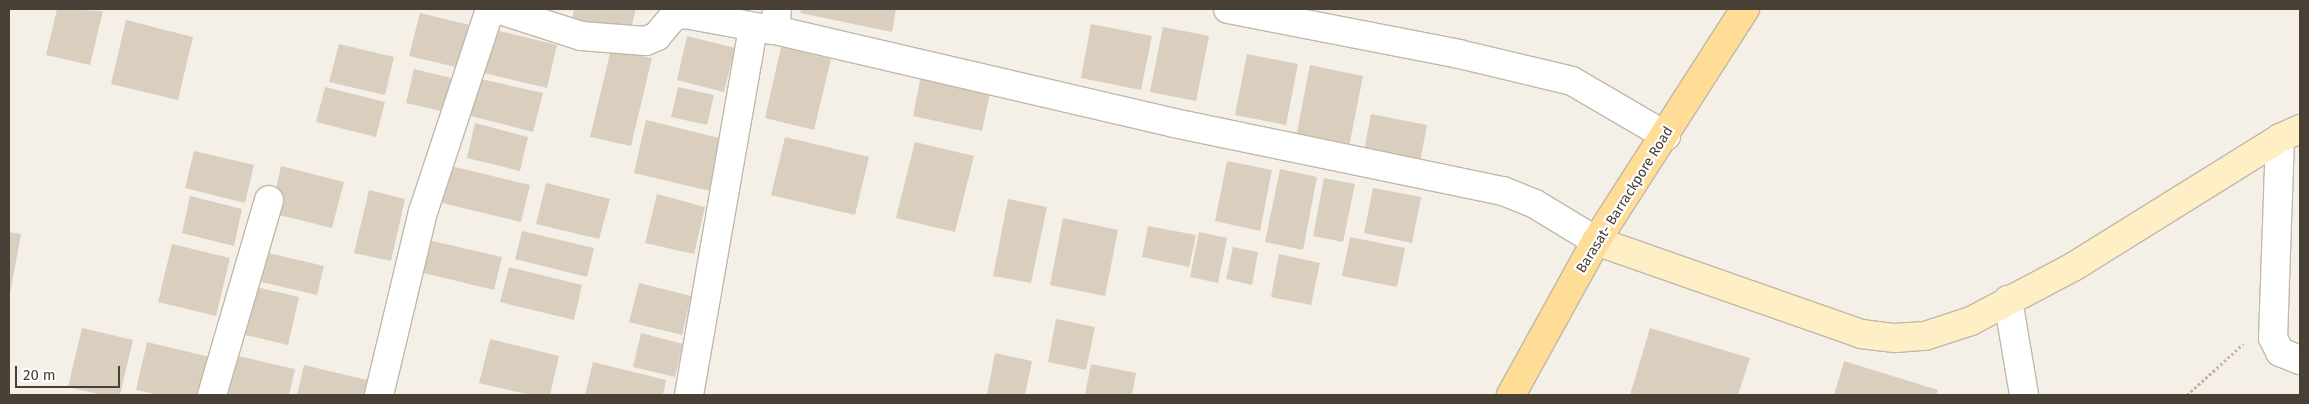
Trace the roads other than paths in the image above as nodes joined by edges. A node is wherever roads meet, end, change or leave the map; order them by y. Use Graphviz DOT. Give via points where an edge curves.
graph roads {
  1 [pos="490,9"];
  2 [pos="497,9"];
  3 [pos="1228,9"];
  4 [pos="1745,9"];
  5 [pos="768,22"];
  6 [pos="2290,133"];
  7 [pos="1666,136"];
  8 [pos="269,200"];
  9 [pos="1596,241"];
  10 [pos="2008,300"];
  11 [pos="2300,360"];
  12 [pos="212,395"];
  13 [pos="379,395"];
  14 [pos="689,395"];
  15 [pos="1511,395"];
  16 [pos="2024,395"];
  1 -- 13 [label="street" via="423,212"];
  2 -- 5 [label="street" via="581,36 646,40 657,36 674,16 685,14"];
  3 -- 7 [label="street" via="1458,54 1572,81"];
  4 -- 7 [label="main road, Barasat- Barrackpore Road"];
  5 -- 9 [label="street" via="1174,123 1503,191 1535,204"];
  5 -- 14 [label="street"];
  6 -- 10 [label="street" via="2073,266"];
  6 -- 11 [label="street" via="2273,338 2280,352"];
  7 -- 9 [label="main road, Barasat- Barrackpore Road"];
  8 -- 12 [label="street"];
  9 -- 10 [label="street" via="1861,334 1896,338 1925,336 1970,321"];
  9 -- 15 [label="main road, Barasat- Barrackpore Road"];
  10 -- 16 [label="street"];
}
